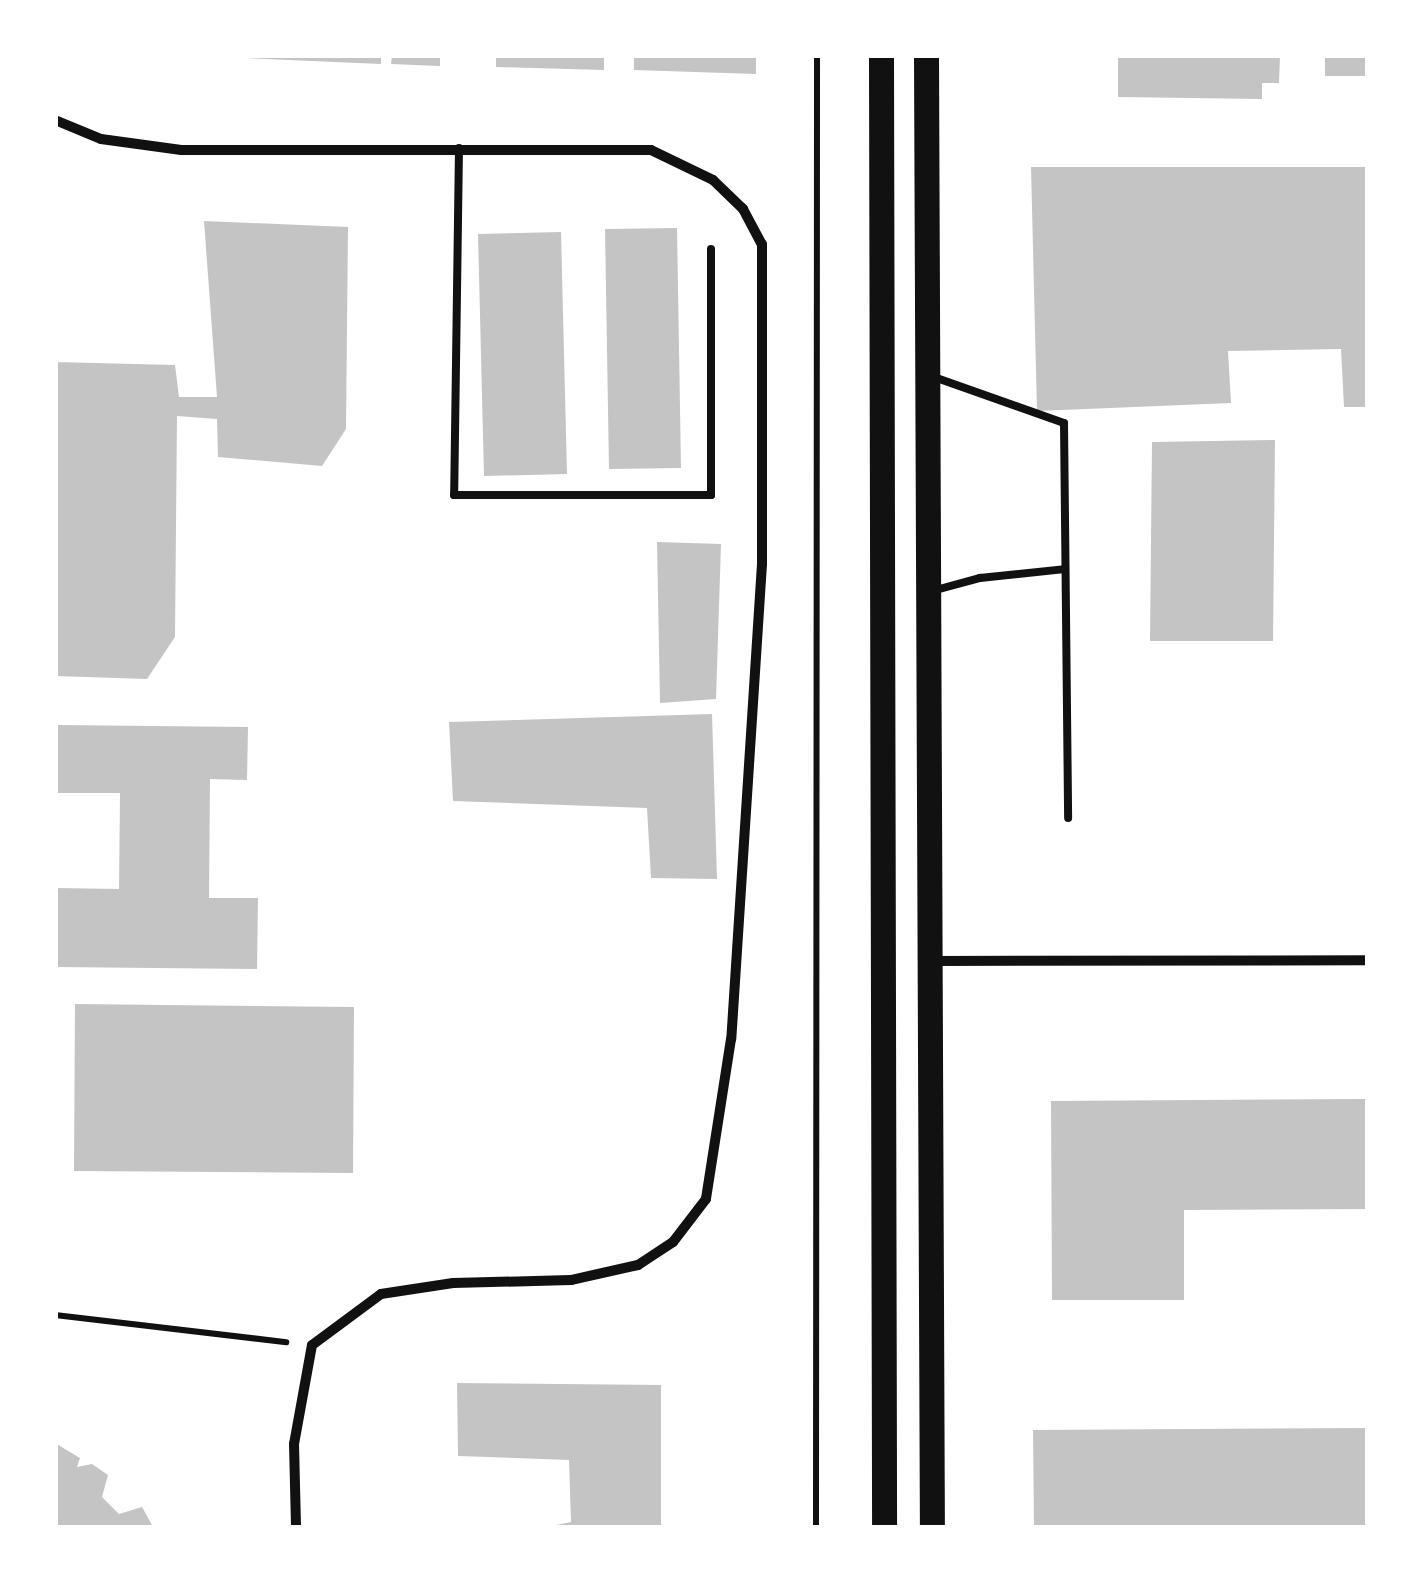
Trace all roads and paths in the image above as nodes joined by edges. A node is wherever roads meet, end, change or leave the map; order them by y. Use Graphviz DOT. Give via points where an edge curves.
graph roads {
  1 [pos="818,55"];
  2 [pos="881,55"];
  3 [pos="926,55"];
  4 [pos="55,120"];
  5 [pos="458,148"];
  6 [pos="711,248"];
  7 [pos="928,374"];
  8 [pos="1065,569"];
  9 [pos="929,592"];
  10 [pos="1068,818"];
  11 [pos="1368,960"];
  12 [pos="930,961"];
  13 [pos="55,1314"];
  14 [pos="312,1346"];
  15 [pos="296,1528"];
  16 [pos="816,1528"];
  17 [pos="884,1528"];
  18 [pos="932,1528"];
  1 -- 16 [label="path"];
  2 -- 17 [label="main road"];
  3 -- 7 [label="main road"];
  4 -- 5 [label="street" via="146,148"];
  5 -- 6 [label="lane" via="454,495 711,495"];
  5 -- 14 [label="street" via="651,150 713,180 743,209 762,244 762,564 720,1138 706,1199 673,1242 638,1265 571,1280 453,1283 382,1294"];
  7 -- 8 [label="lane" via="1064,422"];
  7 -- 9 [label="main road"];
  8 -- 9 [label="lane" via="980,578"];
  8 -- 10 [label="lane"];
  9 -- 12 [label="main road"];
  11 -- 12 [label="street"];
  12 -- 18 [label="main road"];
  13 -- 14 [label="path"];
  14 -- 15 [label="street" via="294,1444"];
}
